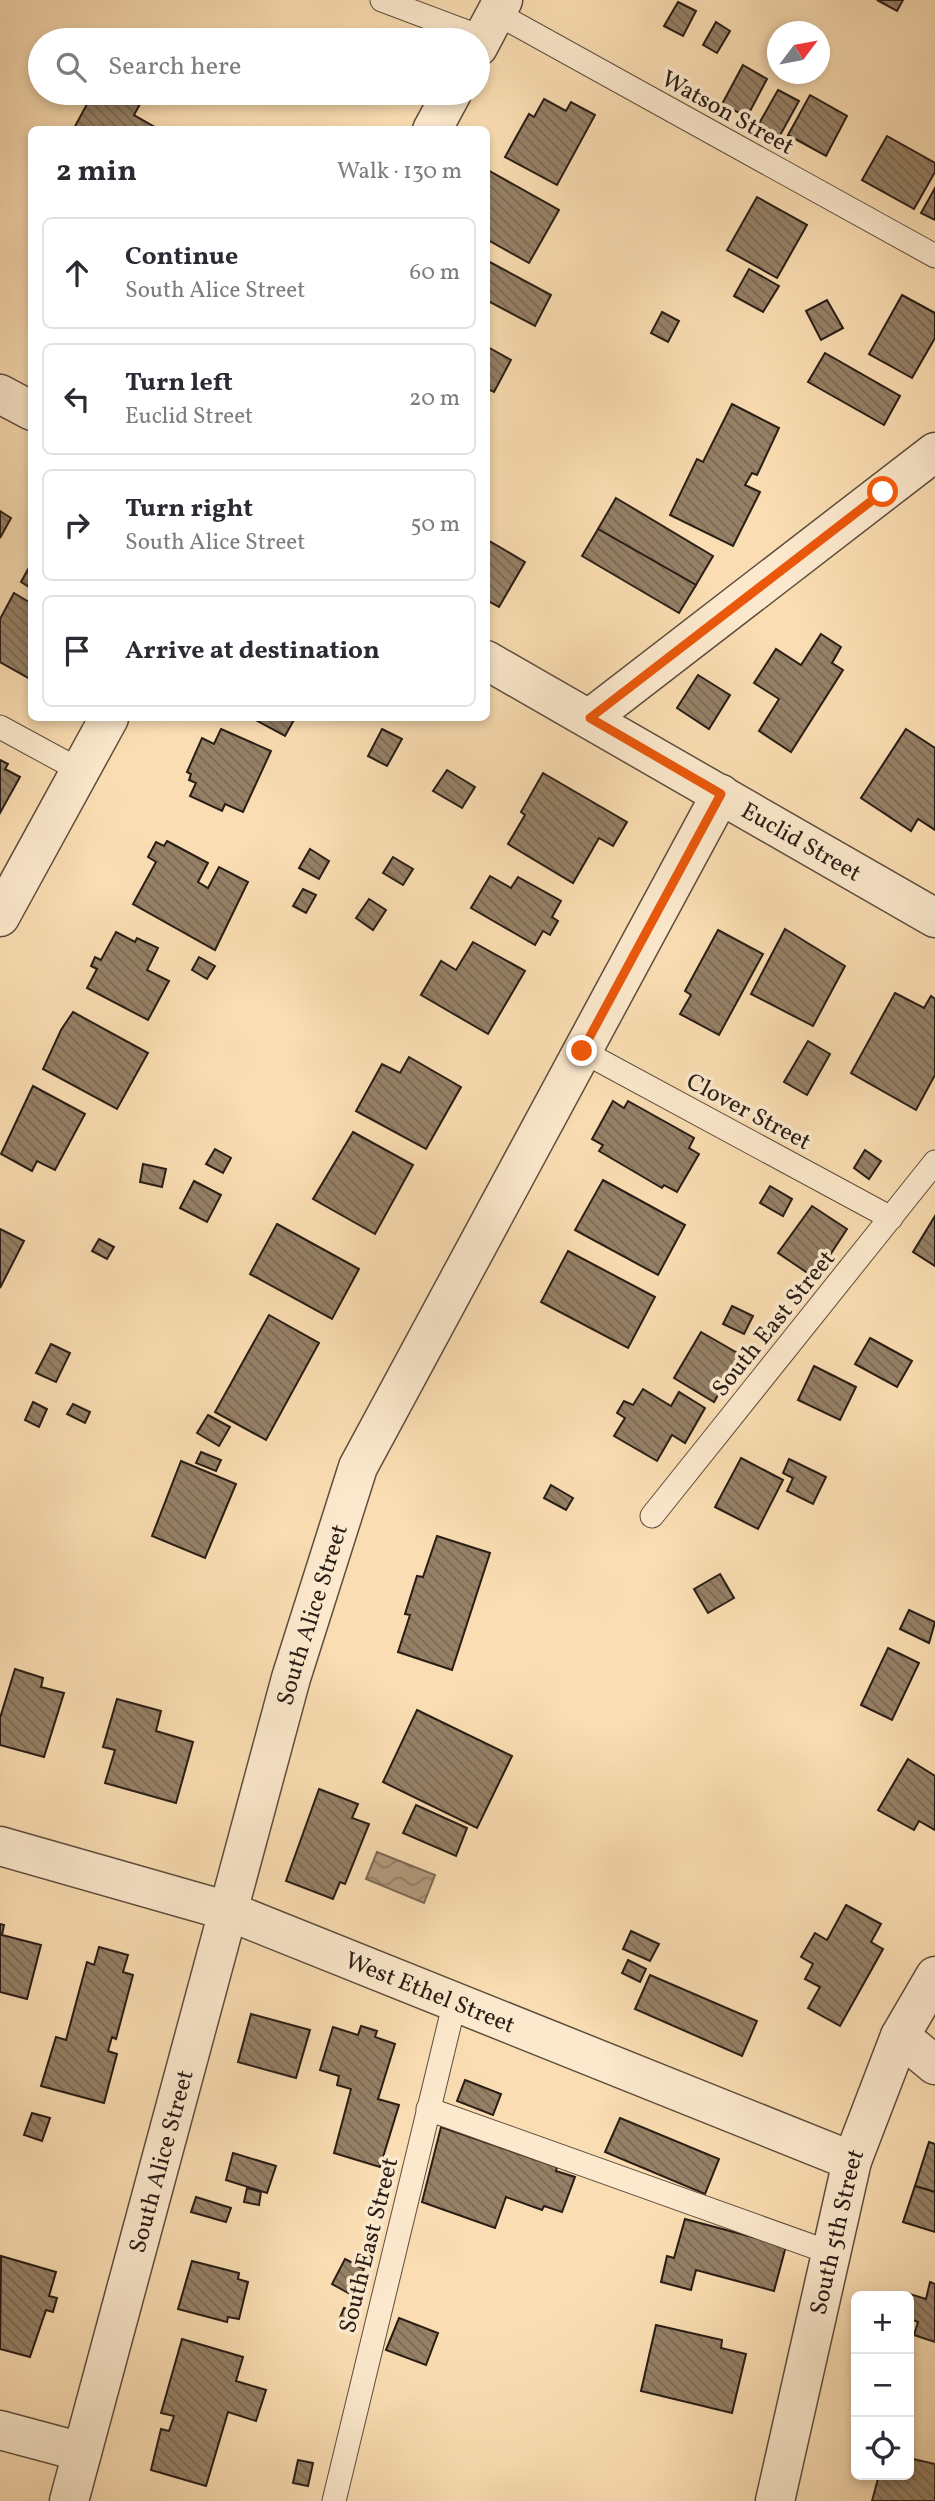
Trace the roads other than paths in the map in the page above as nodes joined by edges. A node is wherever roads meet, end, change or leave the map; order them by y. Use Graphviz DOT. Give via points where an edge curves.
graph roads {
  1 [pos="382,0"];
  2 [pos="490,24"];
  3 [pos="446,105"];
  4 [pos="434,126"];
  5 [pos="935,256"];
  6 [pos="0,394"];
  7 [pos="28,409"];
  8 [pos="935,452"];
  9 [pos="490,662"];
  10 [pos="590,718"];
  11 [pos="107,721"];
  12 [pos="0,727"];
  13 [pos="81,771"];
  14 [pos="721,794"];
  15 [pos="0,917"];
  16 [pos="935,918"];
  17 [pos="582,1051"];
  18 [pos="935,1162"];
  19 [pos="891,1218"];
  20 [pos="652,1516"];
  21 [pos="0,1846"];
  22 [pos="228,1911"];
  23 [pos="935,1976"];
  24 [pos="455,2001"];
  25 [pos="900,2036"];
  26 [pos="935,2065"];
  27 [pos="428,2109"];
  28 [pos="852,2161"];
  29 [pos="831,2253"];
  30 [pos="0,2430"];
  31 [pos="82,2452"];
  32 [pos="69,2501"];
  33 [pos="334,2501"];
  34 [pos="775,2501"];
  1 -- 2 [label="lane, Watson Street"];
  2 -- 5 [label="lane, Watson Street"];
  3 -- 4 [label="street"];
  6 -- 7 [label="street"];
  8 -- 10 [label="street"];
  9 -- 10 [label="street, Euclid Street"];
  10 -- 14 [label="street, Euclid Street"];
  11 -- 13 [label="street"];
  12 -- 13 [label="lane"];
  13 -- 15 [label="street"];
  14 -- 16 [label="street, Euclid Street"];
  14 -- 17 [label="street, South Alice Street"];
  17 -- 19 [label="lane, Clover Street"];
  17 -- 22 [label="street, South Alice Street" via="358,1467 291,1678"];
  18 -- 19 [label="lane, South East Street"];
  19 -- 20 [label="lane, South East Street"];
  21 -- 22 [label="street, West Ethel Street"];
  22 -- 24 [label="street, West Ethel Street"];
  22 -- 31 [label="street, South Alice Street"];
  23 -- 25 [label="street, South 5th Street"];
  24 -- 27 [label="lane, South East Street"];
  24 -- 28 [label="street, West Ethel Street"];
  25 -- 26 [label="street"];
  25 -- 28 [label="street, South 5th Street"];
  27 -- 29 [label="lane"];
  27 -- 33 [label="lane, South East Street"];
  28 -- 29 [label="street, South 5th Street"];
  29 -- 34 [label="street, South 5th Street"];
  30 -- 31 [label="street"];
  31 -- 32 [label="street, South Alice Street"];
}
